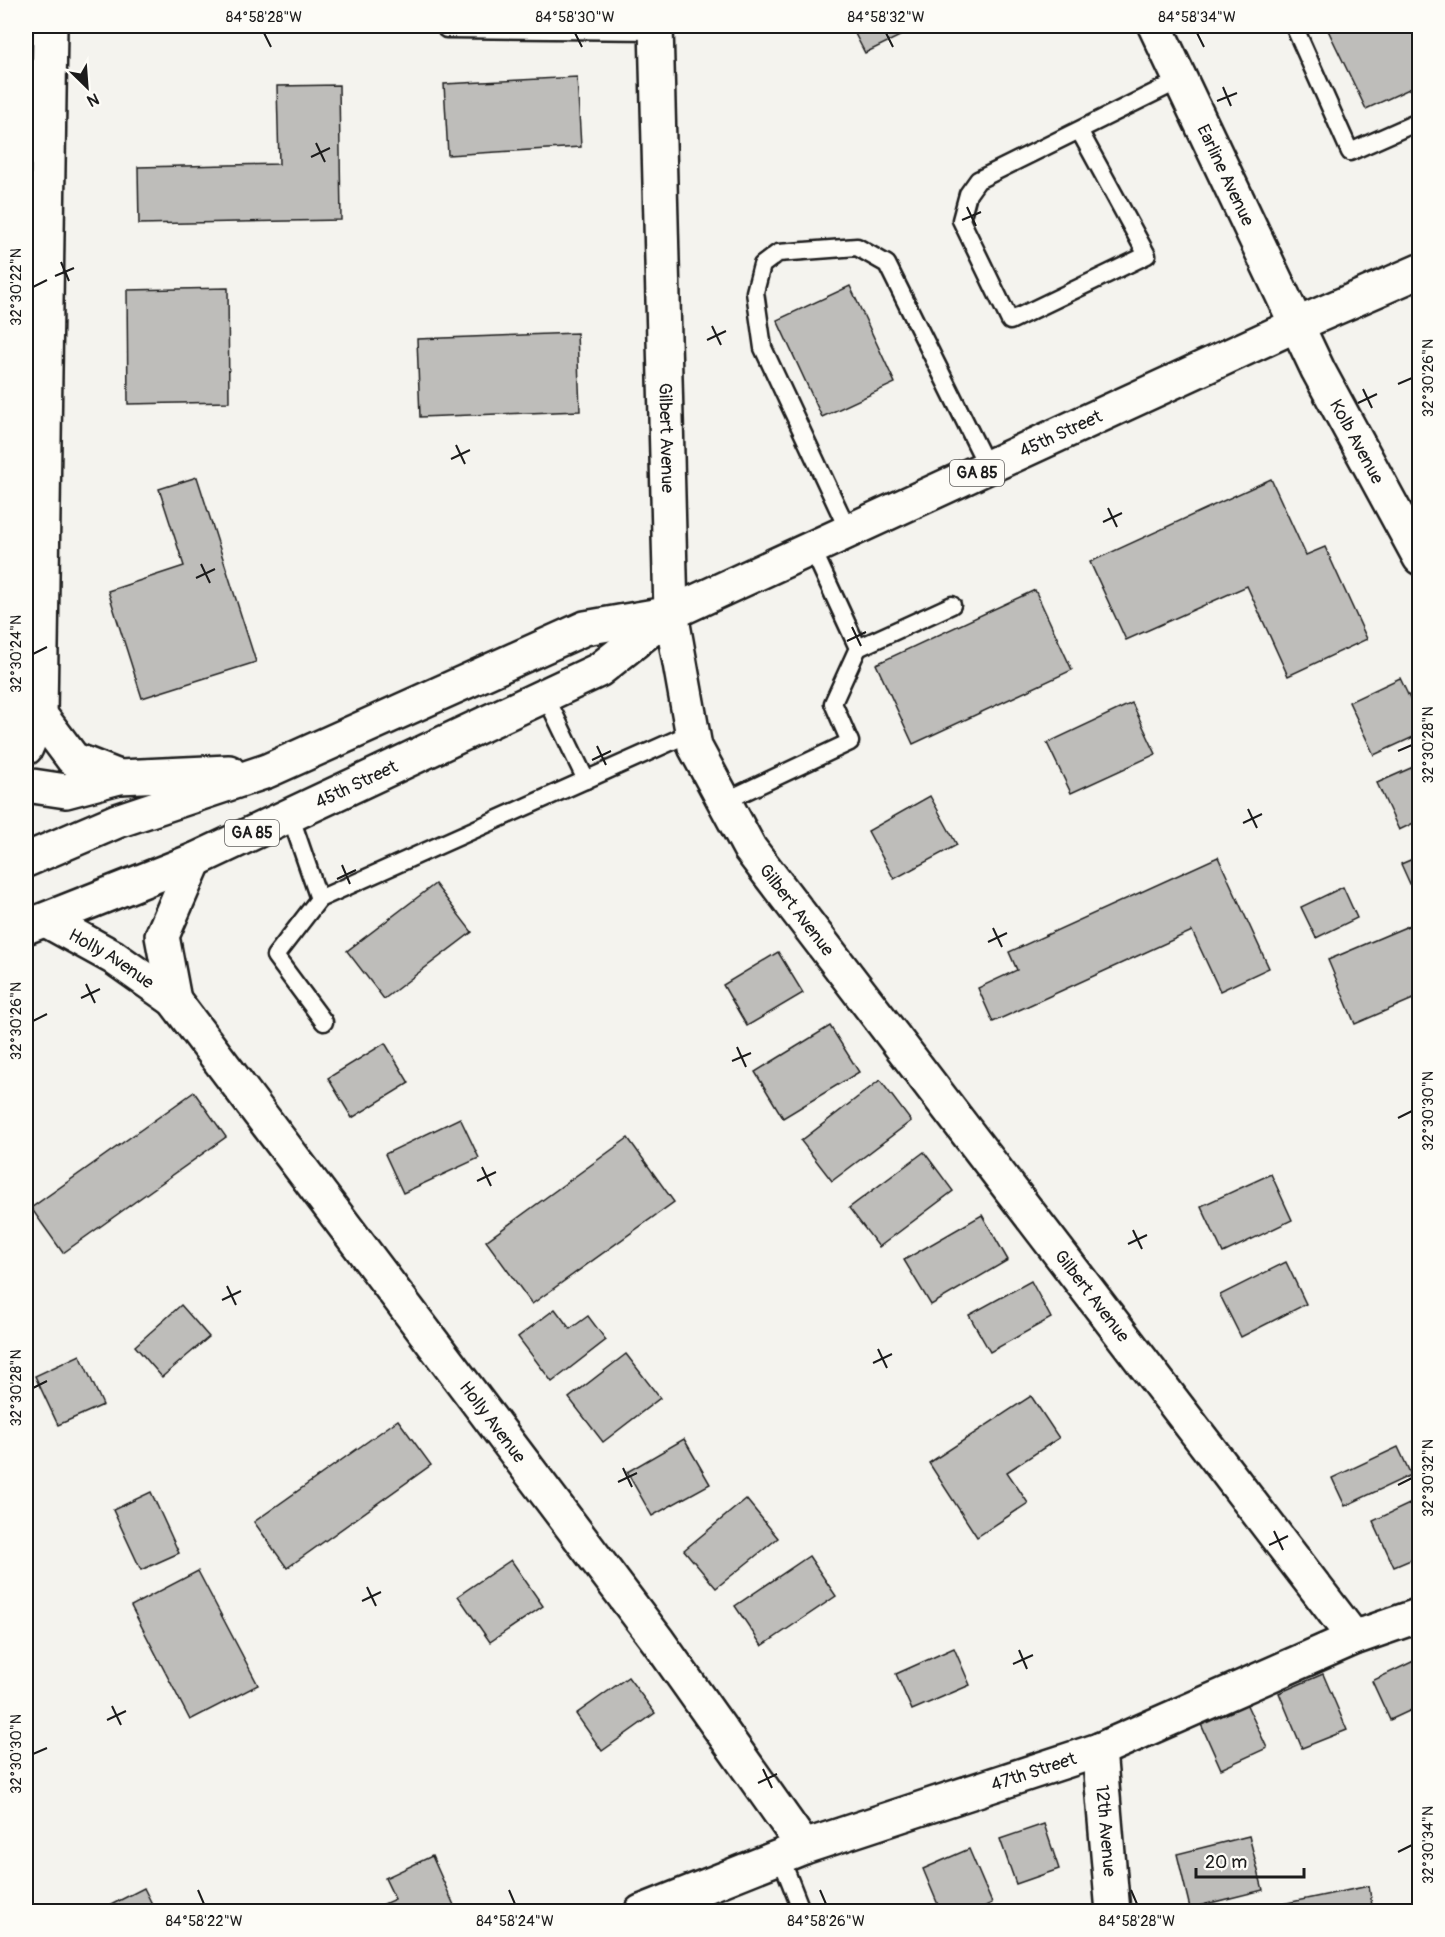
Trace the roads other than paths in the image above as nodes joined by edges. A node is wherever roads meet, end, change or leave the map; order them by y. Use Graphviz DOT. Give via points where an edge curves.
graph roads {
  1 [pos="50,26"];
  2 [pos="1155,26"];
  3 [pos="1294,26"];
  4 [pos="656,28"];
  5 [pos="446,29"];
  6 [pos="1180,80"];
  7 [pos="1419,121"];
  8 [pos="1079,130"];
  9 [pos="1419,271"];
  10 [pos="1296,325"];
  11 [pos="988,468"];
  12 [pos="849,532"];
  13 [pos="812,548"];
  14 [pos="1419,558"];
  15 [pos="952,605"];
  16 [pos="671,613"];
  17 [pos="858,648"];
  18 [pos="545,695"];
  19 [pos="40,715"];
  20 [pos="693,732"];
  21 [pos="26,748"];
  22 [pos="267,771"];
  23 [pos="119,777"];
  24 [pos="586,780"];
  25 [pos="26,785"];
  26 [pos="725,801"];
  27 [pos="290,815"];
  28 [pos="26,860"];
  29 [pos="195,860"];
  30 [pos="319,899"];
  31 [pos="36,923"];
  32 [pos="174,1000"];
  33 [pos="324,1022"];
  34 [pos="1419,1615"];
  35 [pos="1354,1638"];
  36 [pos="1099,1750"];
  37 [pos="792,1852"];
  38 [pos="645,1911"];
  39 [pos="802,1911"];
  40 [pos="1113,1911"];
  1 -- 19 [label="street"];
  2 -- 6 [label="street, Earline Avenue"];
  3 -- 7 [label="lane" via="1350,152"];
  4 -- 5 [label="lane"];
  4 -- 16 [label="street, Gilbert Avenue"];
  6 -- 8 [label="lane"];
  6 -- 10 [label="street, Earline Avenue"];
  8 -- 8 [label="lane" via="978,180 968,194 961,220 1010,321 1147,255"];
  9 -- 10 [label="street, 45th Street / GA 85"];
  10 -- 11 [label="street, 45th Street / GA 85"];
  10 -- 14 [label="street, Kolb Avenue"];
  11 -- 12 [label="street, 45th Street / GA 85"];
  11 -- 12 [label="lane" via="887,264 857,248 778,253 762,265 754,292 763,348"];
  12 -- 13 [label="street, 45th Street / GA 85"];
  13 -- 16 [label="street, 45th Street / GA 85"];
  13 -- 17 [label="lane"];
  15 -- 17 [label="lane"];
  16 -- 18 [label="street, 45th Street / GA 85" via="598,670"];
  16 -- 20 [label="street, Gilbert Avenue"];
  16 -- 22 [label="street, 45th Street / GA 85" via="585,628"];
  17 -- 26 [label="lane" via="833,703 850,742"];
  18 -- 24 [label="lane"];
  18 -- 27 [label="street, 45th Street / GA 85"];
  19 -- 21 [label="street"];
  19 -- 23 [label="street" via="73,759"];
  20 -- 24 [label="lane"];
  20 -- 26 [label="street, Gilbert Avenue" via="695,747"];
  22 -- 23 [label="street"];
  22 -- 28 [label="street, 45th Street / GA 85" via="117,821"];
  23 -- 25 [label="street" via="66,791"];
  24 -- 30 [label="lane"];
  26 -- 35 [label="street, Gilbert Avenue" via="750,849"];
  27 -- 29 [label="street, 45th Street / GA 85"];
  27 -- 30 [label="lane"];
  29 -- 31 [label="street, 45th Street / GA 85"];
  29 -- 32 [label="street, Holly Avenue" via="162,936"];
  30 -- 33 [label="lane" via="275,957"];
  31 -- 32 [label="street, Holly Avenue" via="113,957"];
  32 -- 37 [label="street, Holly Avenue" via="658,1641"];
  34 -- 35 [label="street, 47th Street"];
  35 -- 36 [label="street, 47th Street"];
  36 -- 37 [label="street, 47th Street"];
  36 -- 40 [label="street, 12th Avenue"];
  37 -- 38 [label="street, 47th Street"];
  37 -- 39 [label="lane"];
}
